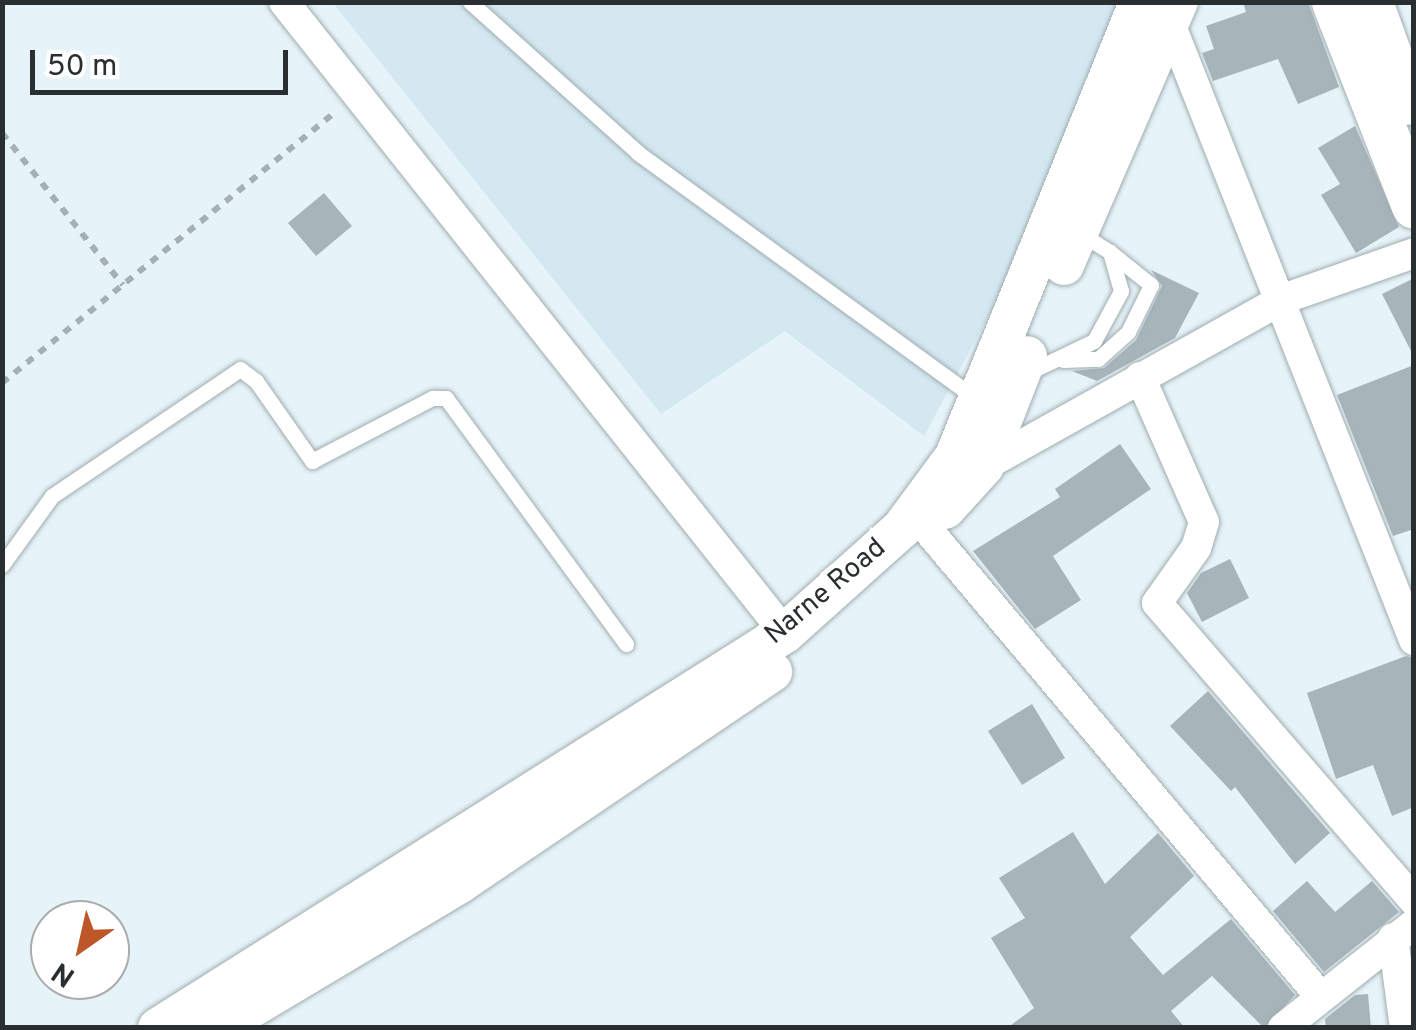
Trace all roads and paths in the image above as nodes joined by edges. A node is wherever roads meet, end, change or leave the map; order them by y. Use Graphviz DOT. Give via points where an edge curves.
graph roads {
  1 [pos="284,2"];
  2 [pos="470,2"];
  3 [pos="1334,2"];
  4 [pos="1370,2"];
  5 [pos="1162,8"];
  6 [pos="487,9"];
  7 [pos="356,95"];
  8 [pos="1414,123"];
  9 [pos="2,133"];
  10 [pos="1414,206"];
  11 [pos="1093,242"];
  12 [pos="1414,253"];
  13 [pos="123,285"];
  14 [pos="1283,299"];
  15 [pos="1059,360"];
  16 [pos="1019,376"];
  17 [pos="1140,377"];
  18 [pos="2,383"];
  19 [pos="979,402"];
  20 [pos="984,466"];
  21 [pos="927,529"];
  22 [pos="2,565"];
  23 [pos="785,633"];
  24 [pos="1414,640"];
  25 [pos="626,644"];
  26 [pos="1414,901"];
  27 [pos="1404,931"];
  28 [pos="1320,996"];
  29 [pos="158,1028"];
  30 [pos="217,1028"];
  31 [pos="1283,1028"];
  32 [pos="1406,1028"];
  1 -- 7 [label="street"];
  2 -- 6 [label="lane"];
  3 -- 10 [label="main road"];
  4 -- 8 [label="main road"];
  5 -- 11 [label="main road, Narne Road"];
  5 -- 14 [label="street"];
  5 -- 19 [label="main road, Narne Road"];
  6 -- 19 [label="lane" via="638,153"];
  7 -- 13 [label="path"];
  7 -- 23 [label="street"];
  9 -- 13 [label="path"];
  11 -- 15 [label="lane" via="1121,291 1094,341"];
  11 -- 15 [label="lane" via="1151,285 1128,332 1098,360"];
  11 -- 16 [label="main road, Narne Road"];
  12 -- 14 [label="street"];
  13 -- 18 [label="path"];
  14 -- 17 [label="street"];
  14 -- 24 [label="street"];
  15 -- 16 [label="lane"];
  16 -- 20 [label="main road, Narne Road"];
  17 -- 20 [label="street"];
  17 -- 26 [label="street" via="1204,522 1196,548 1157,602"];
  19 -- 23 [label="main road, Narne Road" via="956,456 902,528"];
  20 -- 21 [label="main road, Narne Road"];
  21 -- 28 [label="street"];
  21 -- 30 [label="main road, Narne Road" via="800,653 460,883"];
  22 -- 25 [label="lane" via="52,496 240,369 256,381 312,460 432,398 446,398"];
  23 -- 29 [label="main road, Narne Road"];
  27 -- 28 [label="street"];
  27 -- 32 [label="street"];
  28 -- 31 [label="street"];
}
